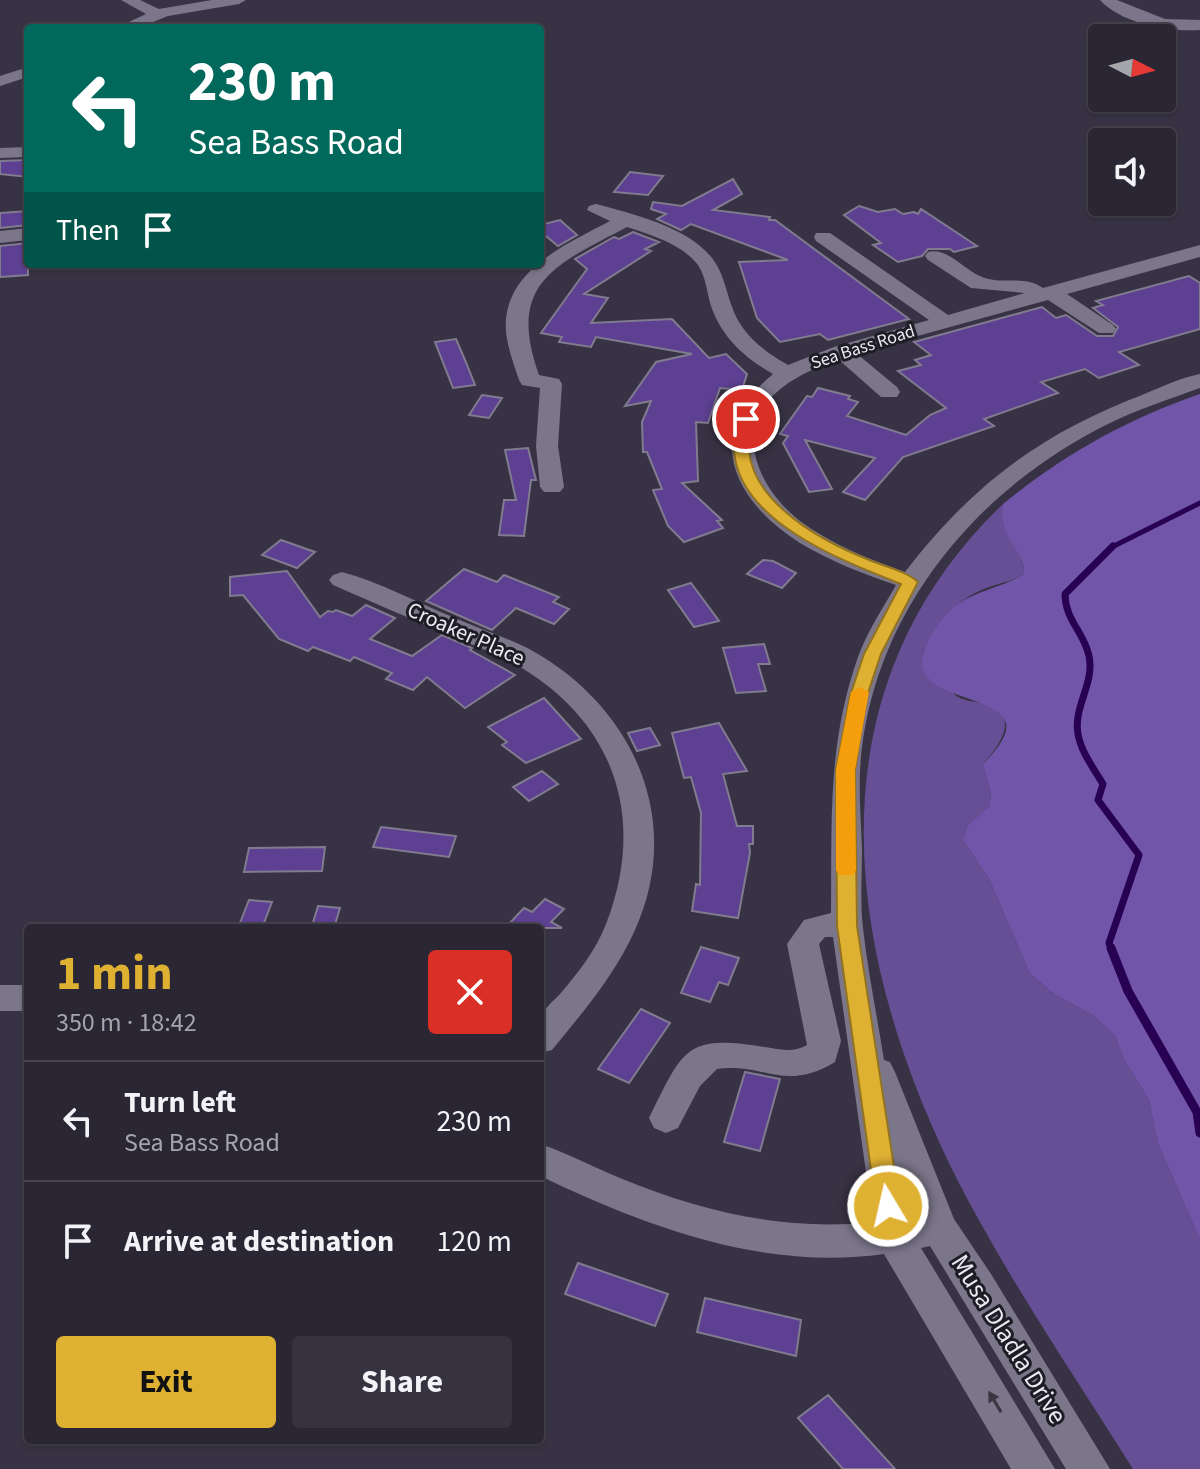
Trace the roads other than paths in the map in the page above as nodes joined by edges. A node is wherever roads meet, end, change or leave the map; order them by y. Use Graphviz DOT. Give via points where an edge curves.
graph roads {
  1 [pos="128,0"];
  2 [pos="239,0"];
  3 [pos="1107,0"];
  4 [pos="158,14"];
  5 [pos="134,24"];
  6 [pos="1200,25"];
  7 [pos="24,73"];
  8 [pos="0,81"];
  9 [pos="24,152"];
  10 [pos="0,153"];
  11 [pos="596,210"];
  12 [pos="624,221"];
  13 [pos="24,234"];
  14 [pos="0,237"];
  15 [pos="823,237"];
  16 [pos="1200,251"];
  17 [pos="935,256"];
  18 [pos="1045,293"];
  19 [pos="945,322"];
  20 [pos="1106,329"];
  21 [pos="841,351"];
  22 [pos="788,374"];
  23 [pos="1200,380"];
  24 [pos="889,392"];
  25 [pos="552,487"];
  26 [pos="342,580"];
  27 [pos="910,582"];
  28 [pos="847,926"];
  29 [pos="0,998"];
  30 [pos="24,998"];
  31 [pos="861,1030"];
  32 [pos="544,1035"];
  33 [pos="666,1118"];
  34 [pos="544,1161"];
  35 [pos="939,1228"];
  36 [pos="893,1235"];
  37 [pos="1034,1469"];
  38 [pos="1089,1469"];
  1 -- 4 [label="street"];
  2 -- 4 [label="street"];
  3 -- 6 [label="street" via="1166,23"];
  4 -- 5 [label="street"];
  7 -- 8 [label="street"];
  9 -- 10 [label="street"];
  11 -- 12 [label="street"];
  12 -- 22 [label="street" via="693,249 714,277 736,337 750,352"];
  12 -- 25 [label="street" via="548,265 530,283 517,308 515,336 522,363 530,380 551,384 547,446"];
  13 -- 14 [label="street"];
  15 -- 19 [label="street"];
  16 -- 18 [label="street, Sea Bass Road"];
  17 -- 18 [label="street" via="978,284 1022,285"];
  18 -- 19 [label="street, Sea Bass Road"];
  18 -- 20 [label="street"];
  19 -- 21 [label="street, Sea Bass Road"];
  21 -- 22 [label="street, Sea Bass Road"];
  21 -- 24 [label="street"];
  22 -- 27 [label="street, Sea Bass Road" via="759,399 746,419 741,449 753,485 780,516 805,534"];
  23 -- 27 [label="street, Musa Dladla Drive" via="1102,418 1023,465 946,535"];
  26 -- 32 [label="street, Croaker Place" via="540,667 597,717 624,758 640,819 634,893 620,929 590,978"];
  27 -- 28 [label="street, Musa Dladla Drive" via="872,654 853,723 846,770"];
  28 -- 31 [label="street, Musa Dladla Drive"];
  28 -- 33 [label="street" via="816,925 803,944 823,1052 812,1062 789,1065 724,1054 709,1057 697,1064"];
  29 -- 30 [label="street"];
  31 -- 35 [label="street, Musa Dladla Drive"];
  31 -- 36 [label="street, Musa Dladla Drive"];
  34 -- 36 [label="street" via="643,1203 750,1232 814,1242"];
  35 -- 36 [label="street"];
  35 -- 38 [label="street, Musa Dladla Drive"];
  37 -- 36 [label="street, Musa Dladla Drive, one-way"];
}
